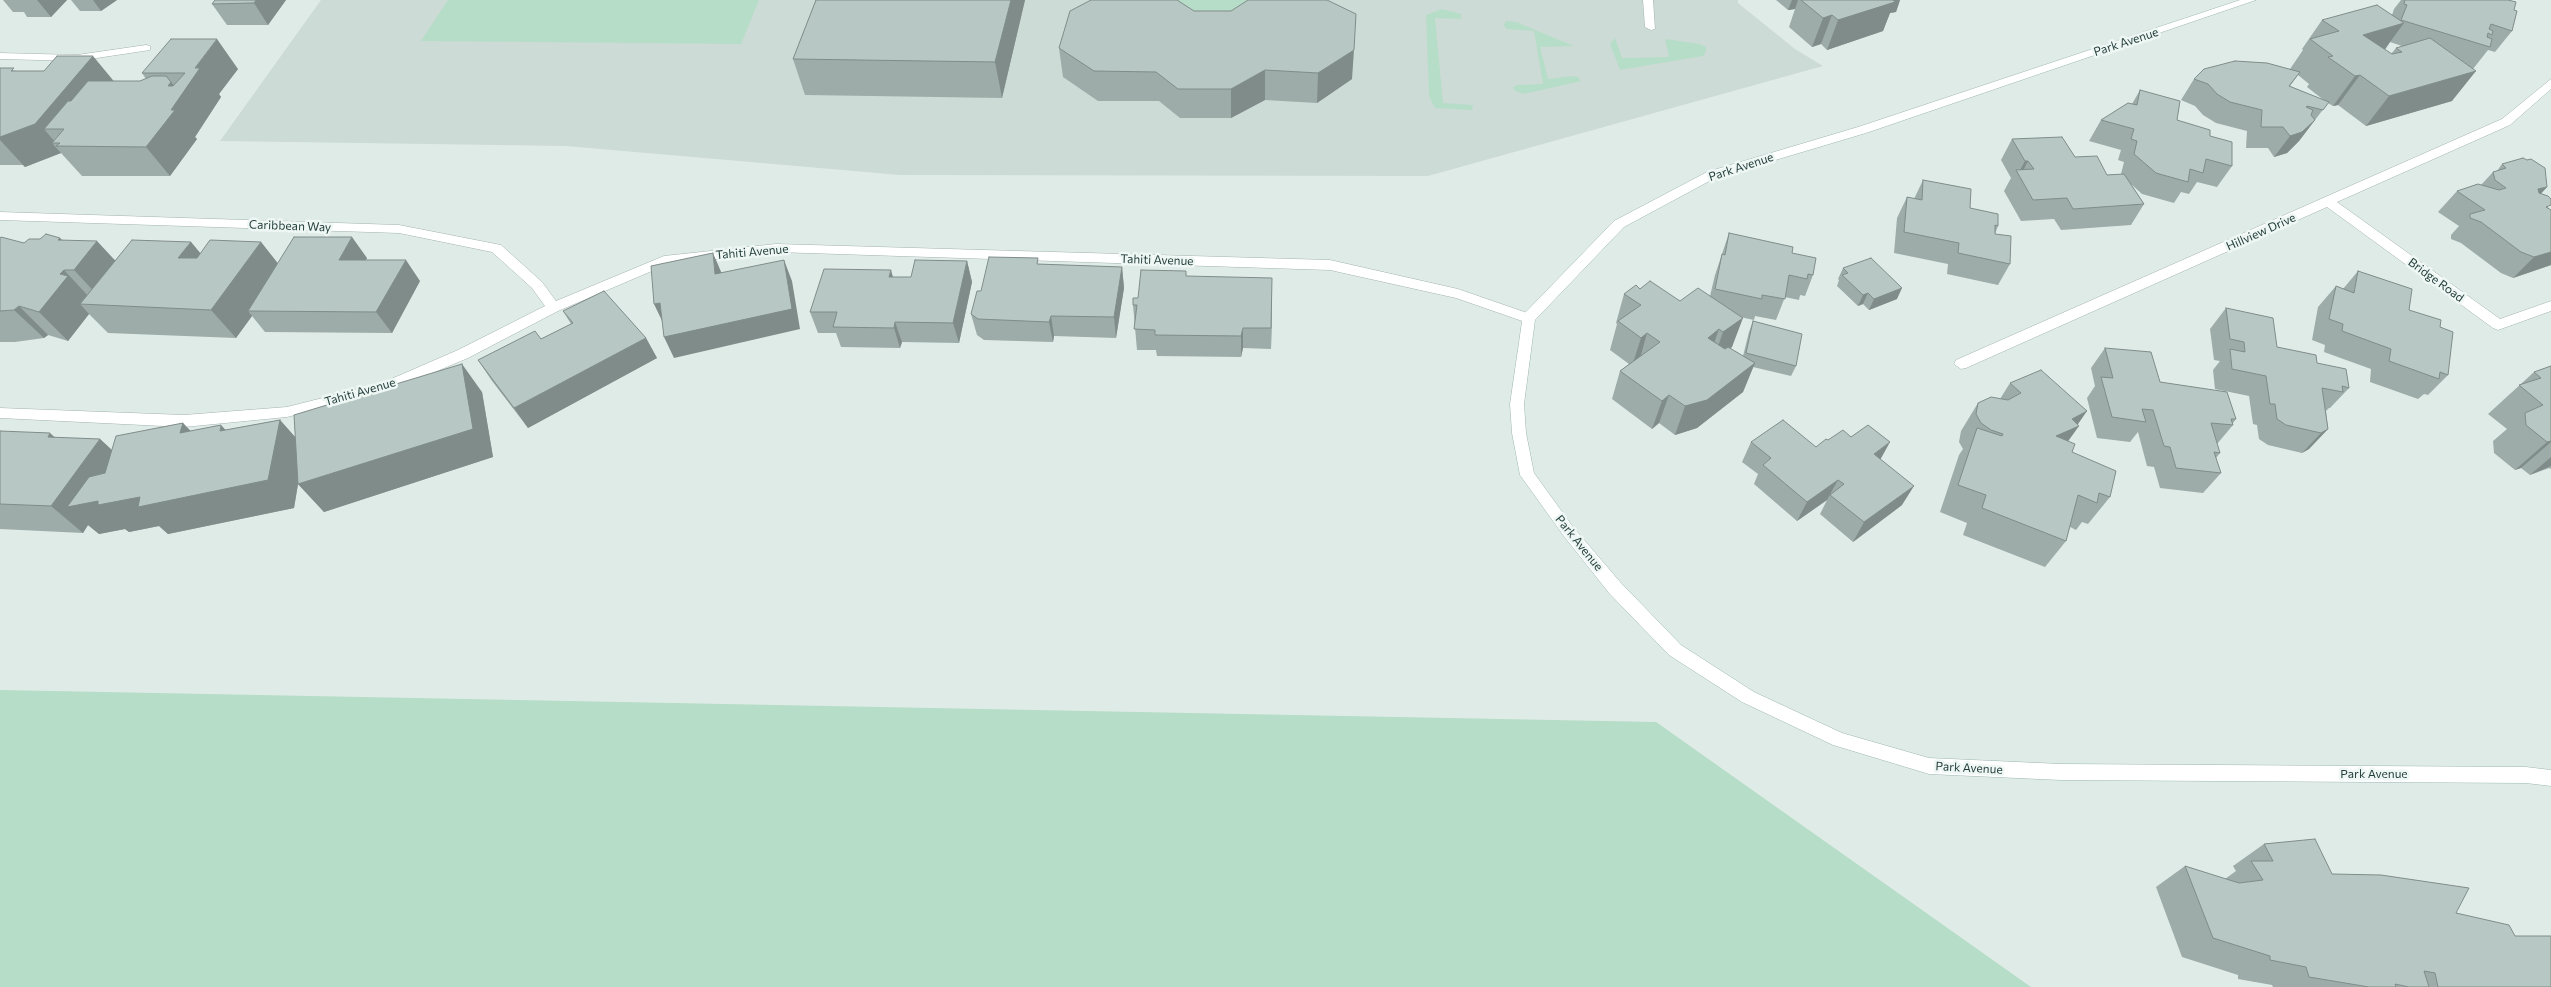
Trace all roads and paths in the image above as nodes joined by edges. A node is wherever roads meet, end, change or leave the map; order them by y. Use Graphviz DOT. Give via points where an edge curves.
graph roads {
  1 [pos="1648,0"];
  2 [pos="2251,0"];
  3 [pos="1651,27"];
  4 [pos="146,48"];
  5 [pos="0,56"];
  6 [pos="2551,84"];
  7 [pos="2329,202"];
  8 [pos="0,216"];
  9 [pos="2551,306"];
  10 [pos="553,308"];
  11 [pos="1528,318"];
  12 [pos="1961,364"];
  13 [pos="0,413"];
  14 [pos="2551,778"];
  1 -- 3 [label="street"];
  2 -- 11 [label="street, Park Avenue" via="1862,130 1711,175 1619,224"];
  4 -- 5 [label="street" via="77,58"];
  6 -- 7 [label="street, Hillview Drive" via="2506,122"];
  7 -- 9 [label="street, Bridge Road" via="2498,325"];
  7 -- 12 [label="street, Hillview Drive"];
  8 -- 10 [label="street, Caribbean Way" via="399,229 496,248 537,285"];
  10 -- 11 [label="street, Tahiti Avenue" via="664,261 776,248 1330,265 1458,294"];
  10 -- 13 [label="street, Tahiti Avenue" via="463,354 385,387 286,412 184,421"];
  11 -- 14 [label="street, Park Avenue" via="1517,404 1519,433 1527,475 1568,531 1615,588 1675,650 1748,697 1839,740 1928,766 2061,772 2526,775"];
}
